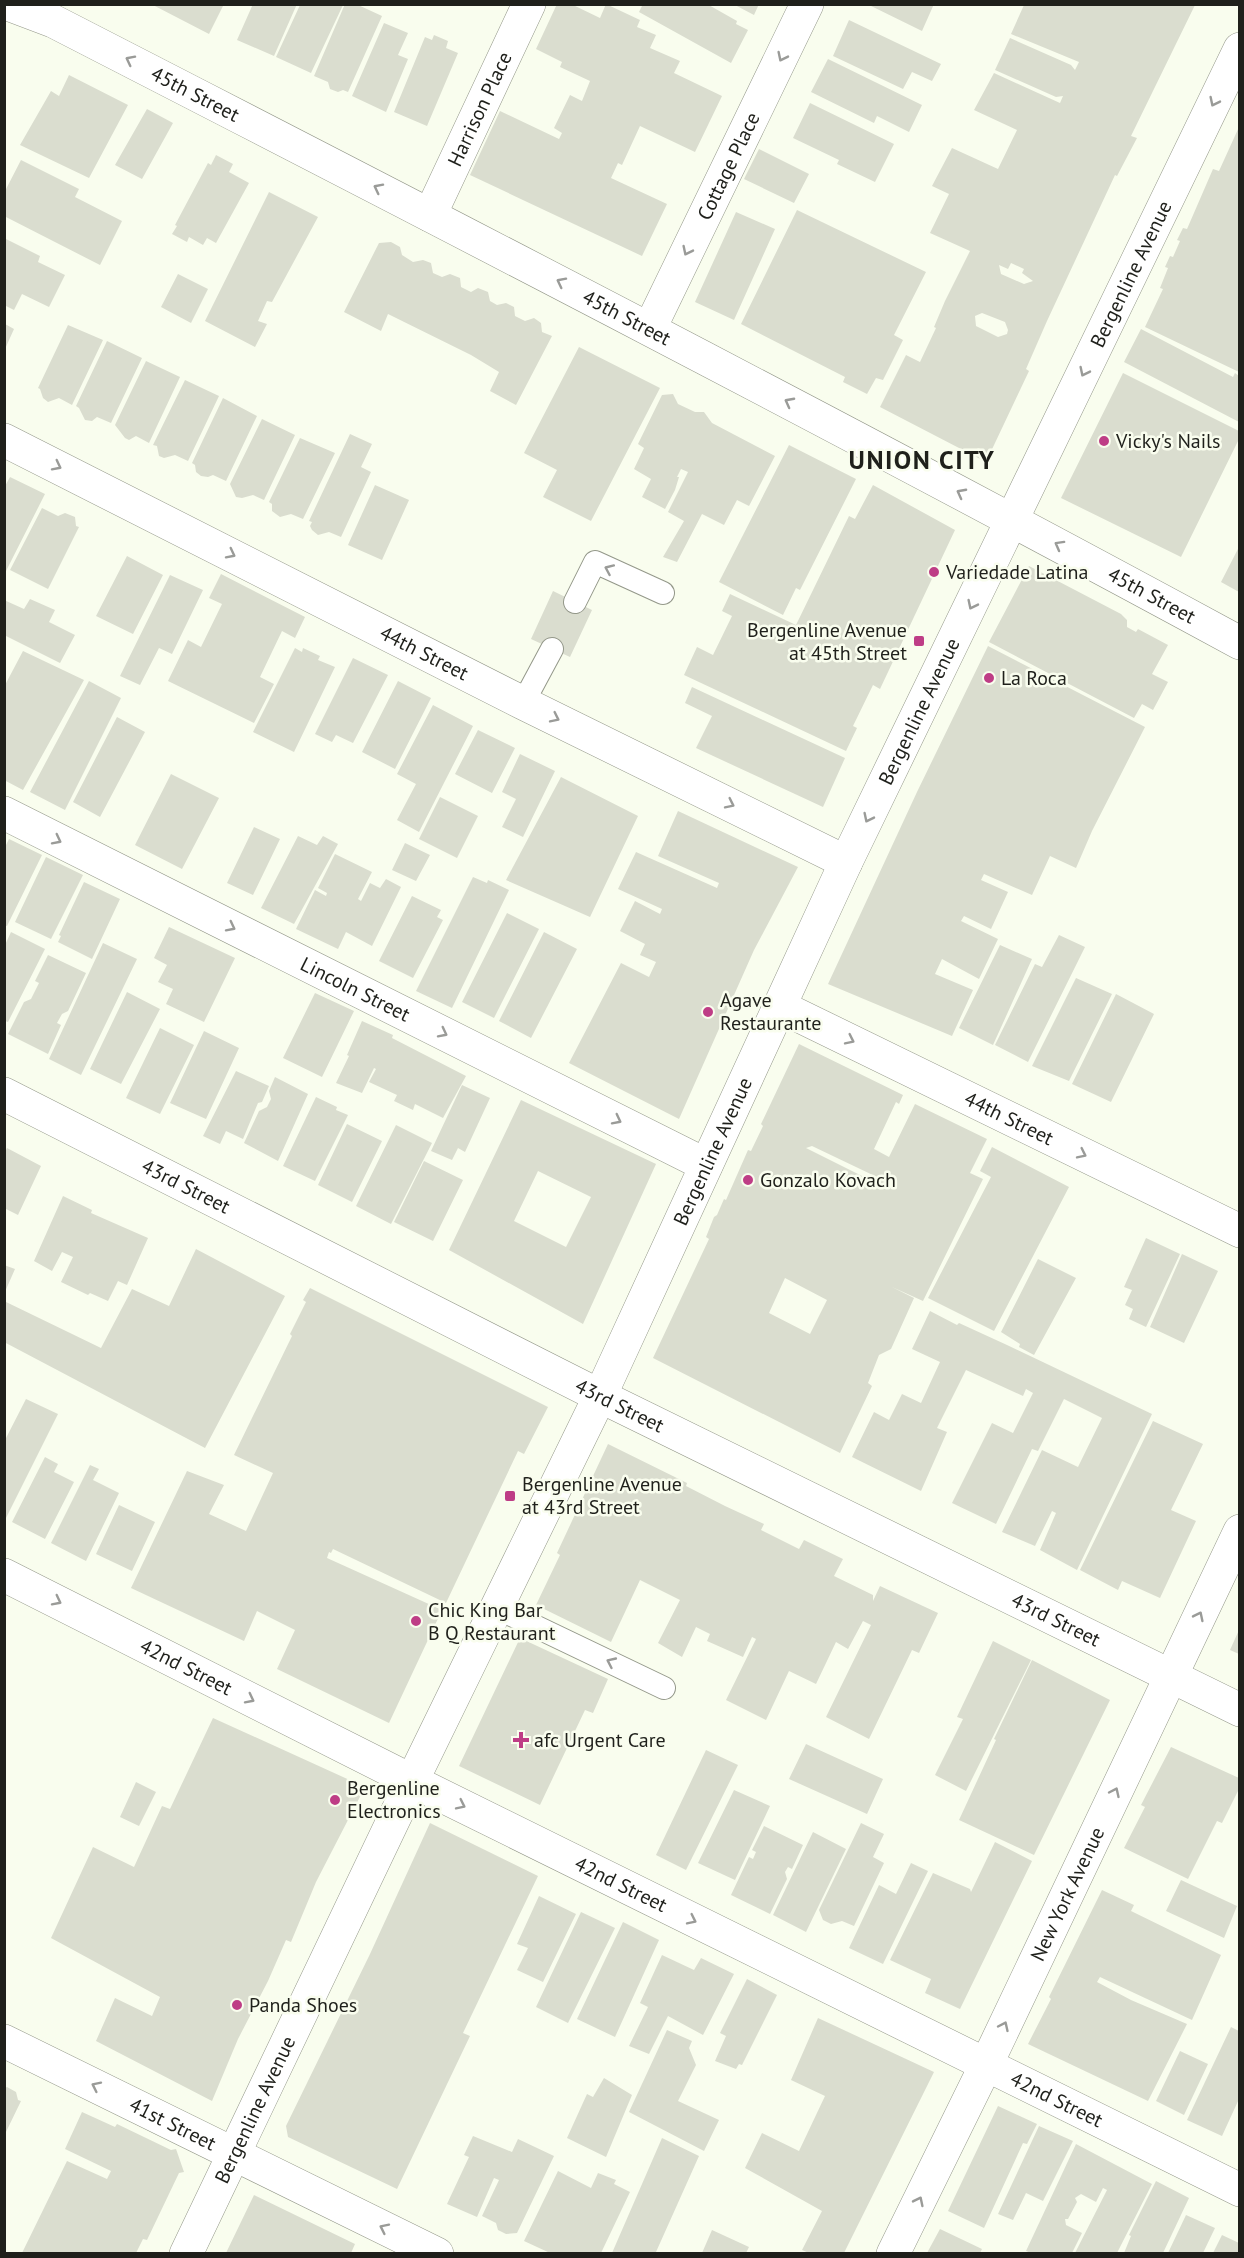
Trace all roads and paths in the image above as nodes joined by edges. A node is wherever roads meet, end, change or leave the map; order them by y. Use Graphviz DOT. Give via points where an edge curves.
graph roads {
  1 [pos="8,4"];
  2 [pos="529,4"];
  3 [pos="807,4"];
  4 [pos="1239,50"];
  5 [pos="430,215"];
  6 [pos="650,328"];
  7 [pos="4,440"];
  8 [pos="1013,520"];
  9 [pos="663,593"];
  10 [pos="575,602"];
  11 [pos="1239,643"];
  12 [pos="552,649"];
  13 [pos="523,703"];
  14 [pos="4,813"];
  15 [pos="846,862"];
  16 [pos="779,1005"];
  17 [pos="4,1094"];
  18 [pos="706,1165"];
  19 [pos="1239,1231"];
  20 [pos="600,1396"];
  21 [pos="1239,1531"];
  22 [pos="4,1575"];
  23 [pos="497,1608"];
  24 [pos="1170,1676"];
  25 [pos="664,1688"];
  26 [pos="1239,1710"];
  27 [pos="412,1781"];
  28 [pos="4,2041"];
  29 [pos="986,2065"];
  30 [pos="235,2155"];
  31 [pos="1239,2190"];
  32 [pos="186,2253"];
  33 [pos="436,2253"];
  34 [pos="894,2253"];
  5 -- 1 [label="street, 45th Street, one-way" via="53,21"];
  2 -- 5 [label="street, Harrison Place"];
  3 -- 6 [label="street, Cottage Place, one-way"];
  4 -- 8 [label="street, Bergenline Avenue, one-way"];
  6 -- 5 [label="street, 45th Street, one-way"];
  8 -- 6 [label="street, 45th Street, one-way"];
  7 -- 13 [label="street, 44th Street, one-way"];
  11 -- 8 [label="street, 45th Street, one-way"];
  8 -- 15 [label="street, Bergenline Avenue, one-way"];
  9 -- 10 [label="lane, one-way" via="595,562"];
  12 -- 13 [label="lane"];
  13 -- 15 [label="street, 44th Street, one-way"];
  14 -- 18 [label="street, Lincoln Street, one-way"];
  15 -- 16 [label="street, Bergenline Avenue"];
  16 -- 18 [label="street, Bergenline Avenue"];
  16 -- 19 [label="street, 44th Street, one-way"];
  17 -- 20 [label="street, 43rd Street"];
  18 -- 20 [label="street, Bergenline Avenue"];
  20 -- 23 [label="street, Bergenline Avenue"];
  20 -- 24 [label="street, 43rd Street"];
  24 -- 21 [label="street, New York Avenue, one-way"];
  22 -- 27 [label="street, 42nd Street, one-way"];
  25 -- 23 [label="lane, one-way"];
  23 -- 27 [label="street, Bergenline Avenue"];
  24 -- 26 [label="street, 43rd Street"];
  29 -- 24 [label="street, New York Avenue, one-way"];
  27 -- 29 [label="street, 42nd Street, one-way"];
  27 -- 30 [label="street, Bergenline Avenue"];
  30 -- 28 [label="street, 41st Street, one-way"];
  29 -- 31 [label="street, 42nd Street"];
  34 -- 29 [label="street, New York Avenue, one-way"];
  30 -- 32 [label="street, Bergenline Avenue"];
  33 -- 30 [label="street, 41st Street, one-way"];
}
